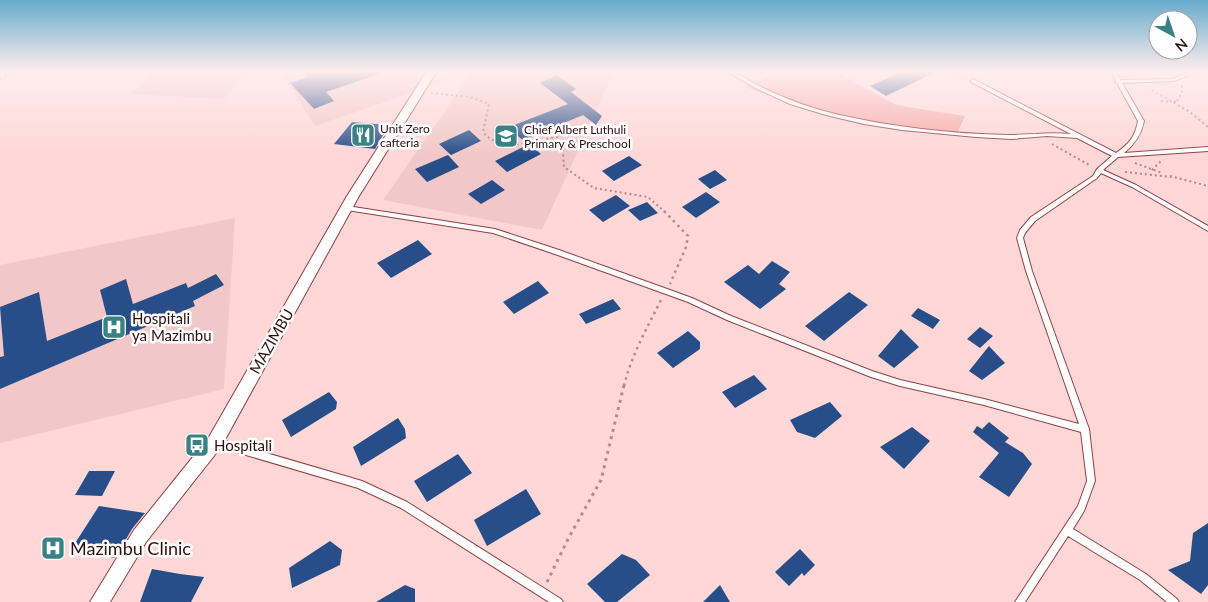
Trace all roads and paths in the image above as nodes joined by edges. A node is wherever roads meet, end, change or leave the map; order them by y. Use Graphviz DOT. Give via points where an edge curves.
graph roads {
  1 [pos="416,99"];
  2 [pos="477,99"];
  3 [pos="783,99"];
  4 [pos="1008,99"];
  5 [pos="1128,99"];
  6 [pos="1168,99"];
  7 [pos="1177,99"];
  8 [pos="1161,101"];
  9 [pos="1208,127"];
  10 [pos="1080,136"];
  11 [pos="1051,144"];
  12 [pos="1208,149"];
  13 [pos="1115,155"];
  14 [pos="1099,170"];
  15 [pos="1172,176"];
  16 [pos="1208,186"];
  17 [pos="347,208"];
  18 [pos="1208,229"];
  19 [pos="665,292"];
  20 [pos="1085,429"];
  21 [pos="215,442"];
  22 [pos="1068,531"];
  23 [pos="542,593"];
  24 [pos="98,602"];
  25 [pos="558,602"];
  26 [pos="1020,602"];
  27 [pos="1174,602"];
  1 -- 17 [label="street, MAZIMBU"];
  2 -- 19 [label="path" via="489,104 483,132 494,143 516,144 562,136 564,168 599,189 652,199 688,236"];
  3 -- 10 [label="lane" via="854,120 939,132 1021,137 1049,134"];
  4 -- 10 [label="lane"];
  5 -- 13 [label="lane" via="1141,121 1136,139"];
  6 -- 9 [label="path"];
  7 -- 8 [label="path" via="1175,102"];
  10 -- 13 [label="lane"];
  11 -- 14 [label="path"];
  12 -- 13 [label="lane"];
  13 -- 14 [label="lane"];
  13 -- 15 [label="path"];
  14 -- 15 [label="path"];
  14 -- 18 [label="lane" via="1134,186"];
  14 -- 20 [label="lane" via="1095,177 1033,219 1020,238"];
  15 -- 16 [label="path"];
  17 -- 19 [label="lane" via="493,231"];
  17 -- 21 [label="street, MAZIMBU"];
  19 -- 20 [label="lane" via="871,374"];
  19 -- 23 [label="path" via="627,372 601,480"];
  20 -- 22 [label="lane" via="1091,481"];
  21 -- 23 [label="lane" via="359,484 404,505"];
  21 -- 24 [label="street, MAZIMBU" via="140,536"];
  22 -- 26 [label="lane"];
  22 -- 27 [label="lane" via="1144,577"];
  23 -- 25 [label="lane"];
}
